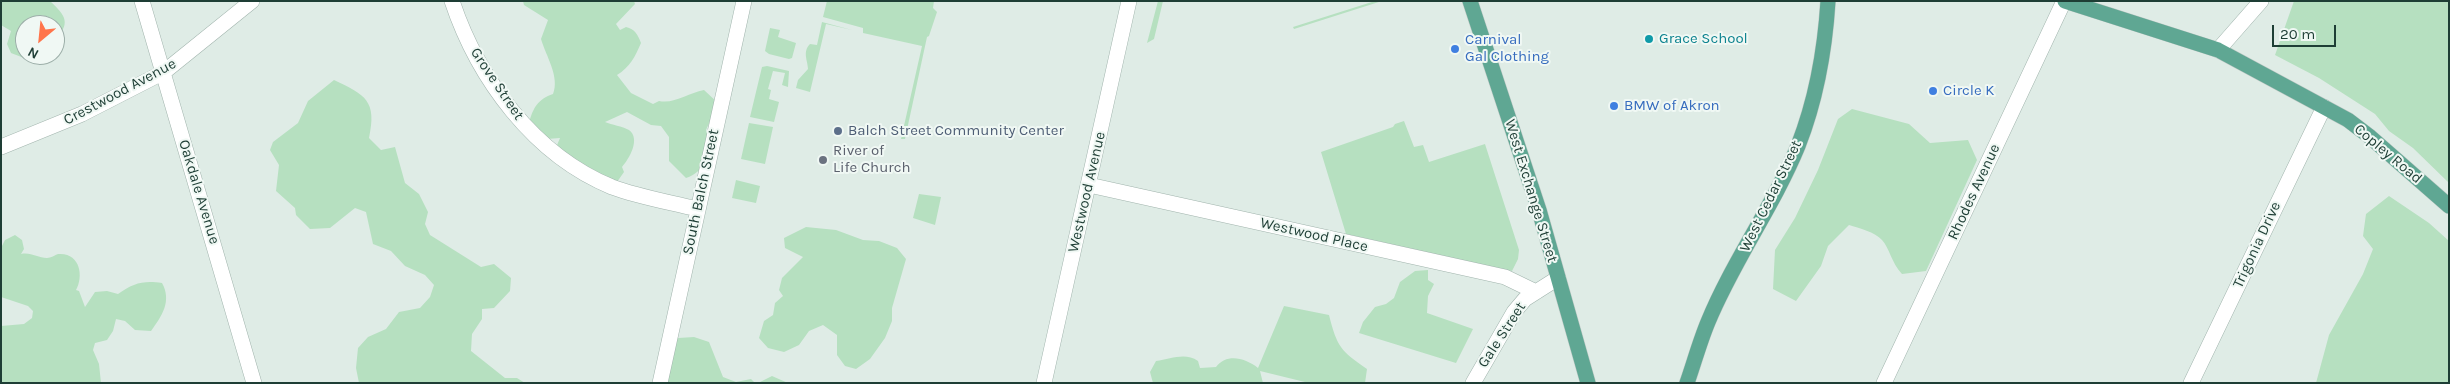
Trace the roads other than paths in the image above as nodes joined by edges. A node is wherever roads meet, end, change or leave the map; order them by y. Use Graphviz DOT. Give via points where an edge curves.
graph roads {
  1 [pos="142,1"];
  2 [pos="252,1"];
  3 [pos="452,1"];
  4 [pos="744,1"];
  5 [pos="1129,1"];
  6 [pos="1470,1"];
  7 [pos="1828,1"];
  8 [pos="2064,1"];
  9 [pos="2260,1"];
  10 [pos="2218,50"];
  11 [pos="164,72"];
  12 [pos="2324,107"];
  13 [pos="1,147"];
  14 [pos="1089,185"];
  15 [pos="2449,206"];
  16 [pos="697,209"];
  17 [pos="1558,278"];
  18 [pos="1536,292"];
  19 [pos="254,383"];
  20 [pos="660,383"];
  21 [pos="1044,383"];
  22 [pos="1473,383"];
  23 [pos="1588,383"];
  24 [pos="1686,383"];
  25 [pos="1884,383"];
  26 [pos="2191,383"];
  1 -- 11 [label="street, Oakdale Avenue"];
  2 -- 11 [label="street, Crestwood Avenue"];
  3 -- 16 [label="street, Grove Street" via="474,53 494,85 516,116 552,152 610,186"];
  4 -- 16 [label="street, South Balch Street"];
  5 -- 14 [label="street, Westwood Avenue"];
  6 -- 17 [label="main road, West Exchange Street"];
  7 -- 24 [label="main road, West Cedar Street" via="1815,96 1799,144 1786,175 1708,321"];
  8 -- 10 [label="main road, Copley Road"];
  8 -- 25 [label="street, Rhodes Avenue"];
  9 -- 10 [label="street"];
  10 -- 12 [label="main road, Copley Road"];
  11 -- 13 [label="street, Crestwood Avenue" via="82,114"];
  11 -- 19 [label="street, Oakdale Avenue"];
  12 -- 15 [label="main road, Copley Road" via="2369,136"];
  12 -- 26 [label="street, Trigonia Drive"];
  14 -- 18 [label="street, Westwood Place" via="1505,277"];
  14 -- 21 [label="street, Westwood Avenue"];
  16 -- 20 [label="street, South Balch Street"];
  17 -- 18 [label="street, Gale Street"];
  17 -- 23 [label="main road, West Exchange Street"];
  18 -- 22 [label="street, Gale Street" via="1514,312"];
}
